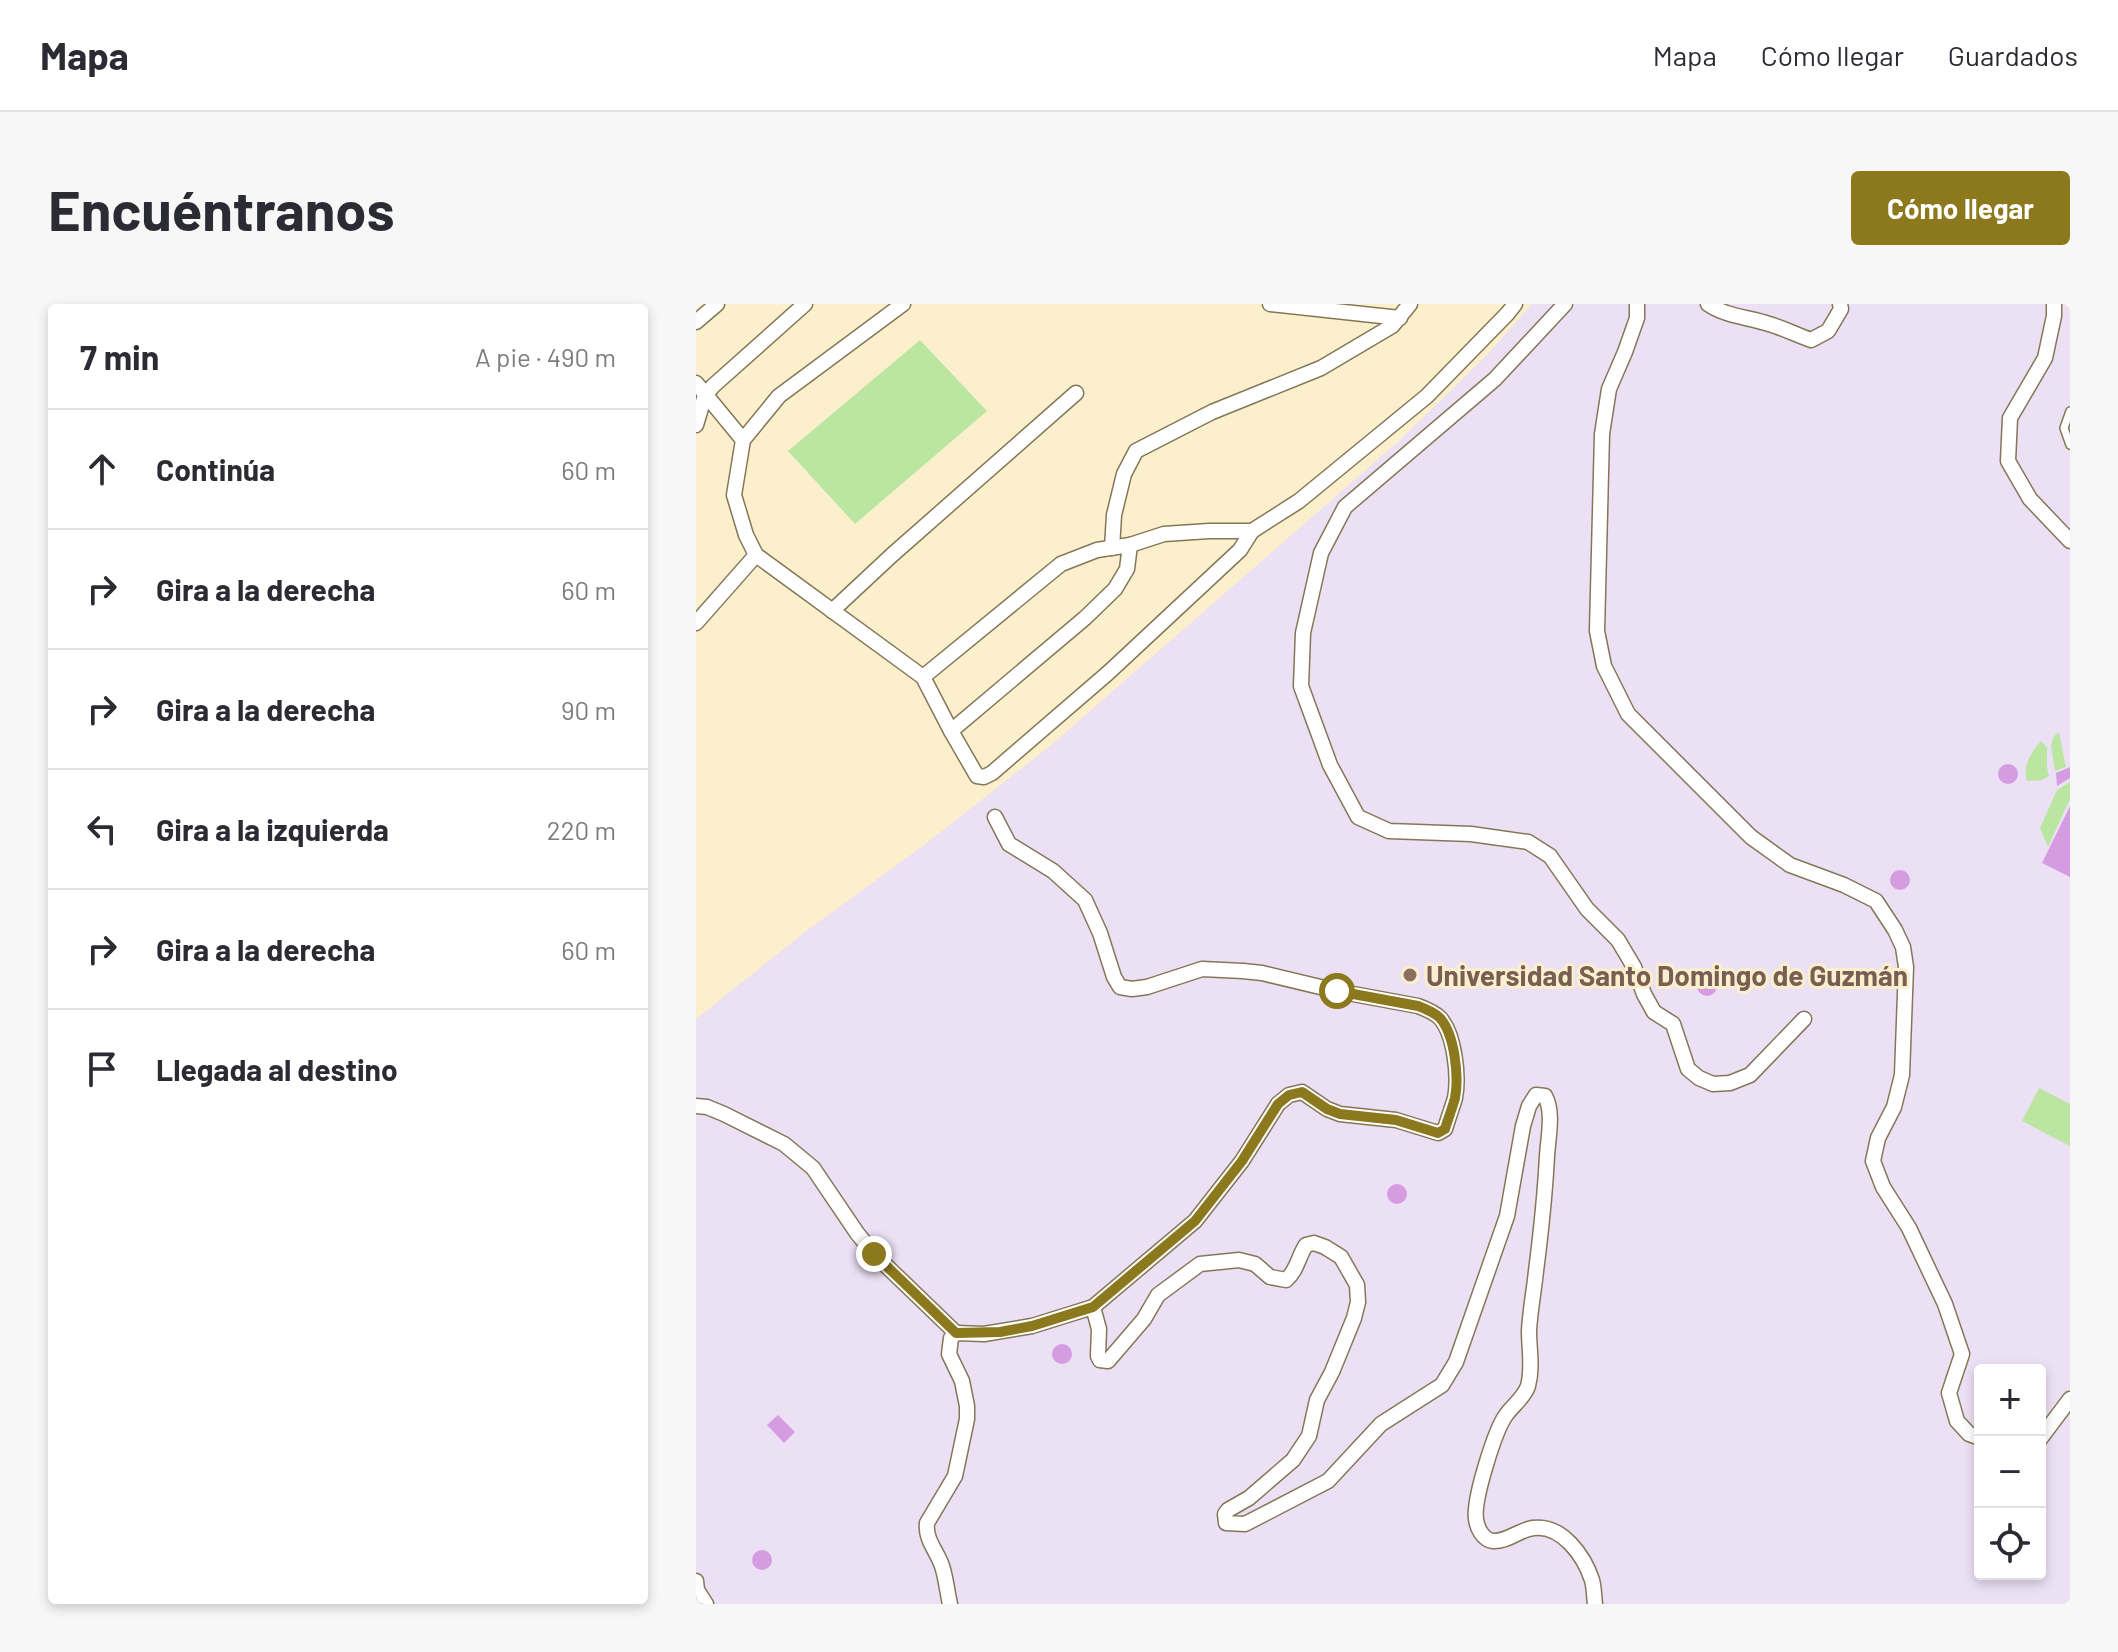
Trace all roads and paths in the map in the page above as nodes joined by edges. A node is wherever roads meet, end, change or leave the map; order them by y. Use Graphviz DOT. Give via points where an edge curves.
graph roads {
  1 [pos="717,304"];
  2 [pos="805,304"];
  3 [pos="903,304"];
  4 [pos="1270,304"];
  5 [pos="1410,304"];
  6 [pos="1515,304"];
  7 [pos="1565,304"];
  8 [pos="1637,304"];
  9 [pos="1708,304"];
  10 [pos="1840,304"];
  11 [pos="2054,304"];
  12 [pos="1400,318"];
  13 [pos="696,322"];
  14 [pos="701,389"];
  15 [pos="1076,393"];
  16 [pos="2070,411"];
  17 [pos="696,425"];
  18 [pos="743,440"];
  19 [pos="2070,445"];
  20 [pos="1252,531"];
  21 [pos="2070,541"];
  22 [pos="1130,545"];
  23 [pos="1112,548"];
  24 [pos="756,555"];
  25 [pos="832,611"];
  26 [pos="696,623"];
  27 [pos="923,677"];
  28 [pos="951,731"];
  29 [pos="995,817"];
  30 [pos="1804,1019"];
  31 [pos="696,1106"];
  32 [pos="1093,1307"];
  33 [pos="956,1333"];
  34 [pos="2070,1399"];
  35 [pos="1974,1436"];
  36 [pos="2042,1436"];
  37 [pos="696,1581"];
  38 [pos="706,1604"];
  39 [pos="950,1604"];
  40 [pos="1595,1604"];
  1 -- 13 [label="street"];
  2 -- 14 [label="street" via="713,386"];
  3 -- 18 [label="street" via="779,396"];
  4 -- 12 [label="street"];
  5 -- 12 [label="street"];
  6 -- 20 [label="street" via="1427,396 1299,501"];
  7 -- 30 [label="street" via="1495,379 1345,507 1321,553 1303,633 1301,686 1330,765 1358,817 1389,831 1528,842 1550,856 1587,909 1618,940 1654,1012 1673,1024 1688,1069 1699,1078 1713,1084 1750,1075"];
  8 -- 35 [label="street" via="1637,318 1609,389 1602,434 1597,631 1604,666 1628,714 1751,837 1790,865 1876,901 1895,930 1906,967 1902,1075 1873,1161 1945,1304 1962,1354 1949,1393 1957,1421"];
  9 -- 10 [label="street" via="1811,340 1828,331"];
  11 -- 21 [label="street" via="2045,358 2010,418 2008,461 2030,499"];
  12 -- 23 [label="street" via="1321,368 1212,412 1136,451 1124,474"];
  14 -- 17 [label="street"];
  14 -- 18 [label="street"];
  15 -- 25 [label="street"];
  16 -- 19 [label="lane" via="2064,428"];
  18 -- 24 [label="street" via="734,495"];
  20 -- 22 [label="street" via="1164,534"];
  20 -- 28 [label="street" via="1214,575 992,773 977,776"];
  22 -- 23 [label="street"];
  22 -- 28 [label="street" via="1127,569 1115,589"];
  23 -- 27 [label="street" via="1061,564"];
  24 -- 25 [label="street"];
  24 -- 26 [label="street"];
  25 -- 27 [label="street"];
  27 -- 28 [label="street"];
  29 -- 32 [label="street" via="1009,844 1053,871 1085,900 1120,987 1147,987 1202,969 1243,971 1418,1006 1440,1018 1456,1068 1455,1096 1445,1129 1438,1133 1396,1120 1340,1114 1302,1092 1289,1095 1195,1221"];
  31 -- 33 [label="street" via="784,1144 813,1168 874,1254"];
  32 -- 33 [label="street" via="1021,1328"];
  32 -- 40 [label="street" via="1098,1356 1108,1361 1158,1295 1200,1264 1239,1260 1286,1280 1306,1245 1314,1243 1341,1257 1357,1285 1354,1318 1317,1400 1309,1436 1293,1460 1225,1514 1226,1523 1245,1524 1328,1481 1381,1424 1442,1385 1456,1362 1507,1216 1529,1106 1536,1095 1545,1096 1549,1132 1527,1386 1494,1439 1476,1519 1481,1533 1492,1541 1536,1528 1558,1533 1582,1556"];
  33 -- 39 [label="street" via="949,1354 962,1381 967,1419 955,1476 926,1530"];
  34 -- 36 [label="street"];
  37 -- 38 [label="street"];
}
